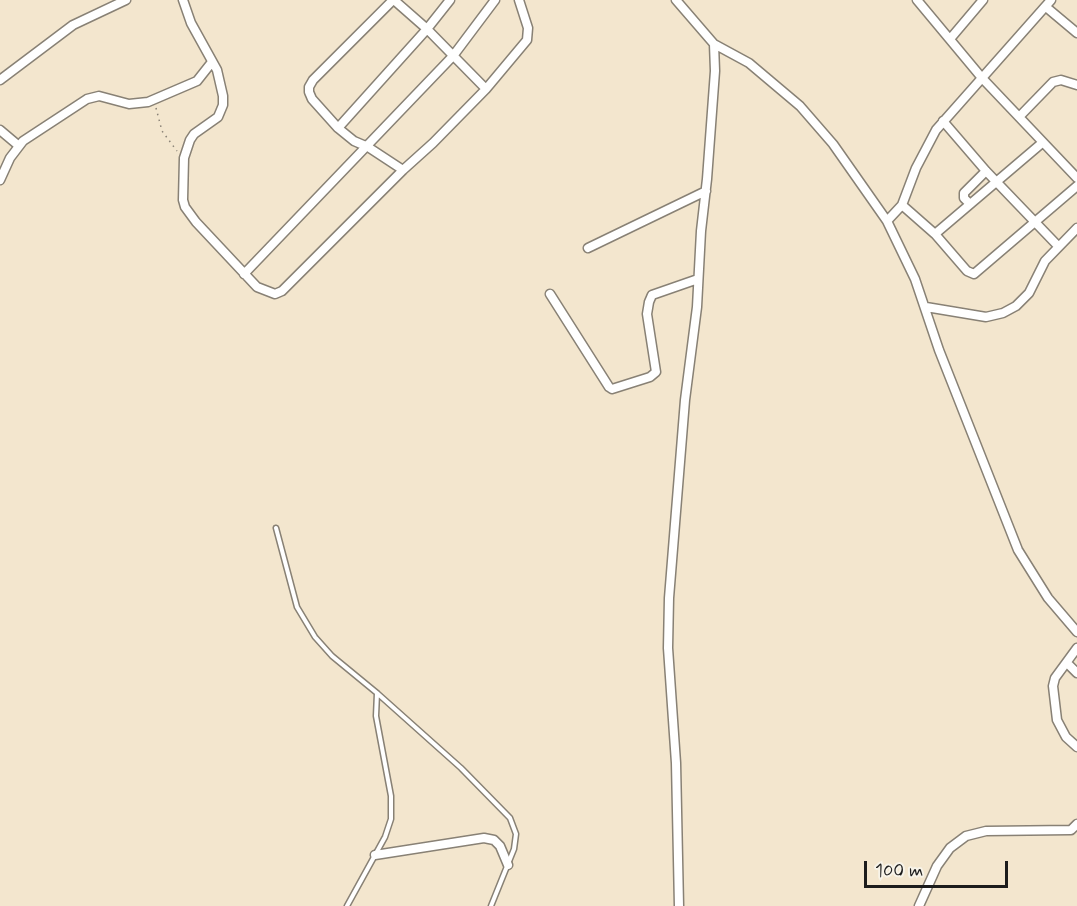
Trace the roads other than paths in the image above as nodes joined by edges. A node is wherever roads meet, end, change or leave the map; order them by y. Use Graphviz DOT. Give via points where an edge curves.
graph roads {
  1 [pos="126,0"];
  2 [pos="183,0"];
  3 [pos="394,0"];
  4 [pos="450,0"];
  5 [pos="495,0"];
  6 [pos="519,0"];
  7 [pos="676,0"];
  8 [pos="917,0"];
  9 [pos="983,0"];
  10 [pos="1049,3"];
  11 [pos="427,29"];
  12 [pos="1077,33"];
  13 [pos="950,39"];
  14 [pos="714,44"];
  15 [pos="453,56"];
  16 [pos="212,62"];
  17 [pos="982,78"];
  18 [pos="0,80"];
  19 [pos="1077,85"];
  20 [pos="486,89"];
  21 [pos="1019,117"];
  22 [pos="943,121"];
  23 [pos="338,128"];
  24 [pos="0,130"];
  25 [pos="1042,143"];
  26 [pos="19,146"];
  27 [pos="368,147"];
  28 [pos="403,170"];
  29 [pos="986,171"];
  30 [pos="1077,178"];
  31 [pos="0,180"];
  32 [pos="996,181"];
  33 [pos="1077,186"];
  34 [pos="705,191"];
  35 [pos="970,204"];
  36 [pos="902,205"];
  37 [pos="887,221"];
  38 [pos="1036,222"];
  39 [pos="1077,228"];
  40 [pos="935,234"];
  41 [pos="1058,246"];
  42 [pos="588,248"];
  43 [pos="244,274"];
  44 [pos="698,279"];
  45 [pos="550,294"];
  46 [pos="926,307"];
  47 [pos="276,528"];
  48 [pos="1077,632"];
  49 [pos="1077,648"];
  50 [pos="1067,663"];
  51 [pos="1077,673"];
  52 [pos="377,693"];
  53 [pos="1077,747"];
  54 [pos="1075,828"];
  55 [pos="375,855"];
  56 [pos="508,865"];
  57 [pos="347,906"];
  58 [pos="491,906"];
  59 [pos="679,906"];
  60 [pos="919,906"];
  1 -- 18 [label="street" via="73,25"];
  2 -- 16 [label="street"];
  3 -- 11 [label="street"];
  3 -- 23 [label="street" via="309,87 312,99"];
  4 -- 11 [label="street"];
  5 -- 15 [label="street"];
  6 -- 20 [label="street" via="528,28 527,40"];
  7 -- 14 [label="street"];
  8 -- 13 [label="street"];
  9 -- 13 [label="street"];
  10 -- 12 [label="street"];
  10 -- 17 [label="street"];
  11 -- 15 [label="street"];
  11 -- 23 [label="street"];
  13 -- 17 [label="street"];
  14 -- 34 [label="street"];
  14 -- 37 [label="street" via="749,63 800,106 833,144"];
  15 -- 20 [label="street"];
  15 -- 27 [label="street"];
  16 -- 26 [label="street" via="198,81 143,104 99,96 87,99 31,134"];
  16 -- 43 [label="street" via="222,85 222,105 215,120 194,134 184,158 182,188 185,207"];
  17 -- 21 [label="street"];
  17 -- 22 [label="street"];
  19 -- 21 [label="street" via="1053,82"];
  20 -- 28 [label="street"];
  21 -- 25 [label="street"];
  22 -- 29 [label="street"];
  22 -- 36 [label="street" via="930,139"];
  23 -- 27 [label="street"];
  24 -- 26 [label="street"];
  25 -- 30 [label="street"];
  25 -- 32 [label="street"];
  26 -- 31 [label="street"];
  27 -- 28 [label="street"];
  27 -- 43 [label="street"];
  28 -- 43 [label="street" via="279,293 265,292"];
  29 -- 32 [label="street"];
  29 -- 35 [label="street" via="964,193"];
  32 -- 35 [label="street"];
  32 -- 38 [label="street"];
  33 -- 38 [label="street"];
  34 -- 42 [label="street"];
  34 -- 44 [label="street"];
  35 -- 40 [label="street"];
  36 -- 37 [label="street"];
  36 -- 40 [label="street"];
  37 -- 46 [label="street"];
  38 -- 40 [label="street" via="974,274 966,271"];
  38 -- 41 [label="street"];
  39 -- 41 [label="street"];
  41 -- 46 [label="street" via="1045,261 1029,293 1003,313 986,317"];
  44 -- 45 [label="street" via="652,295 647,314 656,372 612,389"];
  44 -- 59 [label="street" via="669,598"];
  46 -- 48 [label="street" via="973,442 1018,550 1048,598"];
  47 -- 52 [label="lane" via="302,618 327,651"];
  49 -- 50 [label="street"];
  50 -- 51 [label="street"];
  50 -- 53 [label="street" via="1055,678 1053,704 1056,720"];
  52 -- 55 [label="lane" via="376,716 392,811 389,828"];
  52 -- 56 [label="lane" via="510,818 516,842"];
  54 -- 60 [label="street" via="986,831 966,837 950,848 937,866"];
  55 -- 56 [label="street" via="484,838 500,846"];
  55 -- 57 [label="lane"];
  56 -- 58 [label="lane"];
}
